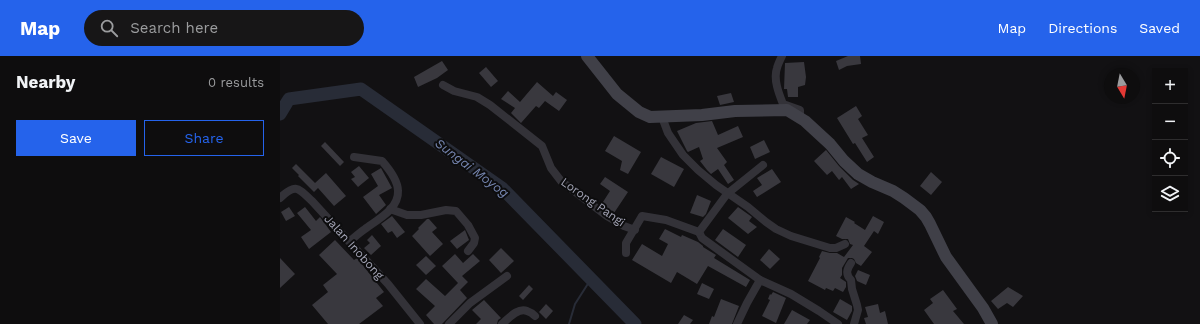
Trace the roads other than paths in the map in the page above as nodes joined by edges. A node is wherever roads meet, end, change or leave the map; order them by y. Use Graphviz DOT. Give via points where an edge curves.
graph roads {
  1 [pos="587,56"];
  2 [pos="782,56"];
  3 [pos="443,85"];
  4 [pos="662,117"];
  5 [pos="800,118"];
  6 [pos="354,157"];
  7 [pos="763,165"];
  8 [pos="728,194"];
  9 [pos="280,198"];
  10 [pos="390,210"];
  11 [pos="634,230"];
  12 [pos="699,232"];
  13 [pos="350,241"];
  14 [pos="845,244"];
  15 [pos="468,251"];
  16 [pos="626,253"];
  17 [pos="852,262"];
  18 [pos="507,276"];
  19 [pos="760,280"];
  20 [pos="535,316"];
  21 [pos="420,324"];
  22 [pos="449,324"];
  23 [pos="502,324"];
  24 [pos="737,324"];
  25 [pos="838,324"];
  26 [pos="854,324"];
  27 [pos="992,324"];
  1 -- 4 [label="street" via="618,94 639,112 650,117"];
  2 -- 5 [label="street" via="776,70 780,96 783,104 800,110"];
  3 -- 11 [label="street, Lorong Pangi" via="477,97 490,105 542,146 550,168 561,181 607,216"];
  4 -- 5 [label="street" via="787,110"];
  4 -- 8 [label="street" via="668,133 690,163"];
  5 -- 27 [label="street" via="830,144 858,174 920,210 946,257"];
  6 -- 10 [label="street" via="382,161 390,170 398,190"];
  7 -- 8 [label="street"];
  8 -- 12 [label="street"];
  8 -- 14 [label="street" via="783,233 830,248"];
  9 -- 13 [label="street, Jalan Inobong" via="291,189 300,190"];
  10 -- 13 [label="street"];
  10 -- 15 [label="street" via="407,215 456,211 475,238"];
  11 -- 12 [label="street, Lorong Pangi" via="642,216 666,220"];
  11 -- 16 [label="street" via="626,243"];
  12 -- 19 [label="street" via="702,238"];
  13 -- 21 [label="street, Jalan Inobong"];
  17 -- 26 [label="street" via="847,273 858,310"];
  18 -- 22 [label="street" via="470,303"];
  19 -- 24 [label="street"];
  19 -- 25 [label="street" via="791,294"];
  20 -- 23 [label="street" via="521,310"];
}
